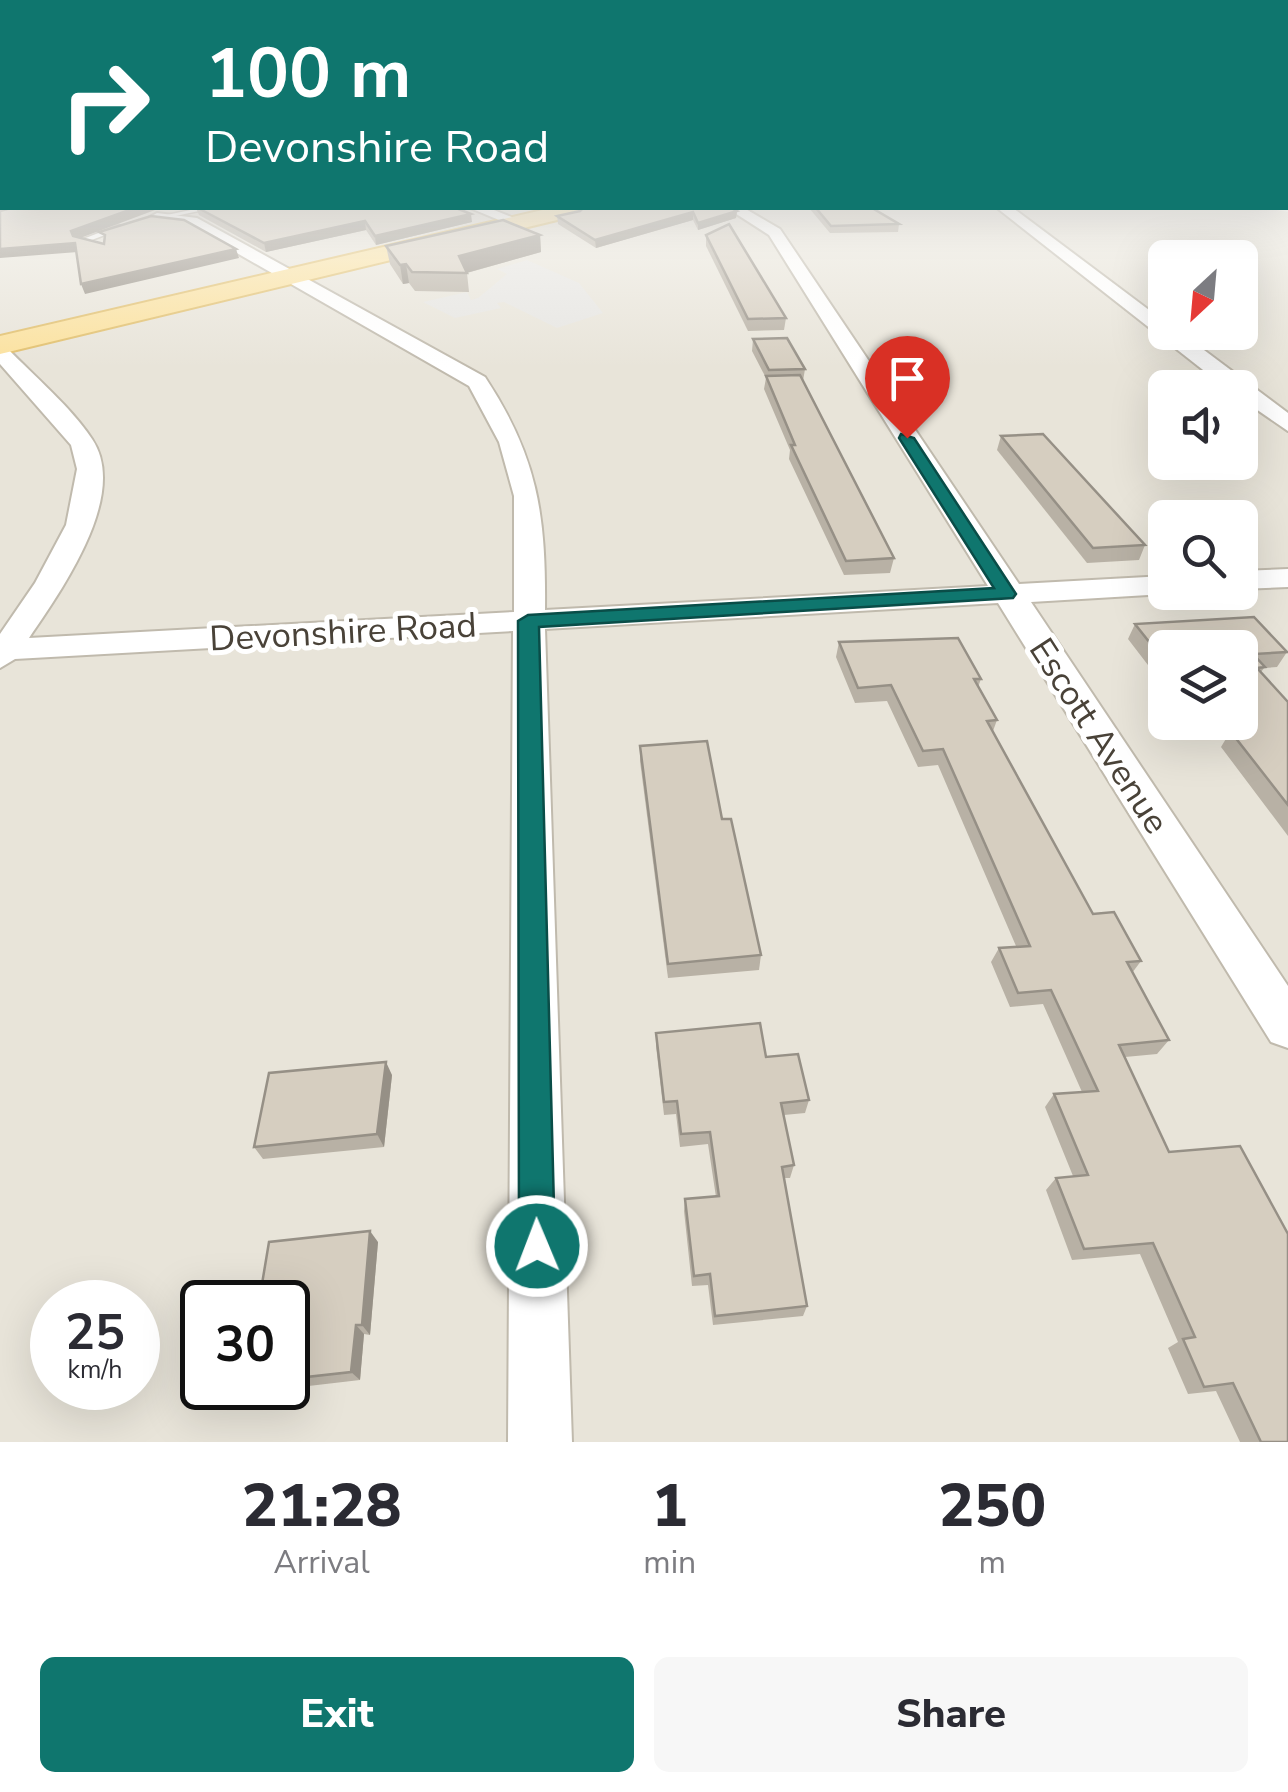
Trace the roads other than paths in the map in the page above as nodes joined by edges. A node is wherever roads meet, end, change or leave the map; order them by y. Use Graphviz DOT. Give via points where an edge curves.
graph roads {
  1 [pos="106,233"];
  2 [pos="215,233"];
  3 [pos="468,233"];
  4 [pos="777,233"];
  5 [pos="1037,233"];
  6 [pos="102,248"];
  7 [pos="293,275"];
  8 [pos="1148,318"];
  9 [pos="0,348"];
  10 [pos="1190,350"];
  11 [pos="1216,370"];
  12 [pos="1258,402"];
  13 [pos="1288,424"];
  14 [pos="1288,578"];
  15 [pos="1258,579"];
  16 [pos="1148,586"];
  17 [pos="1006,594"];
  18 [pos="528,621"];
  19 [pos="2,653"];
  20 [pos="1288,1026"];
  21 [pos="540,1442"];
  1 -- 6 [label="lane" via="82,241"];
  2 -- 7 [label="street"];
  3 -- 7 [label="main road"];
  4 -- 17 [label="street, Escott Avenue"];
  5 -- 8 [label="street"];
  7 -- 9 [label="main road"];
  7 -- 18 [label="street" via="477,382 502,418 532,514"];
  9 -- 19 [label="street" via="84,443 93,486 80,529"];
  10 -- 11 [label="street"];
  12 -- 13 [label="street"];
  14 -- 15 [label="street"];
  16 -- 17 [label="street, Devonshire Road"];
  17 -- 18 [label="street, Devonshire Road"];
  17 -- 20 [label="street, Escott Avenue"];
  18 -- 19 [label="street, Devonshire Road"];
  18 -- 21 [label="street"];
}
